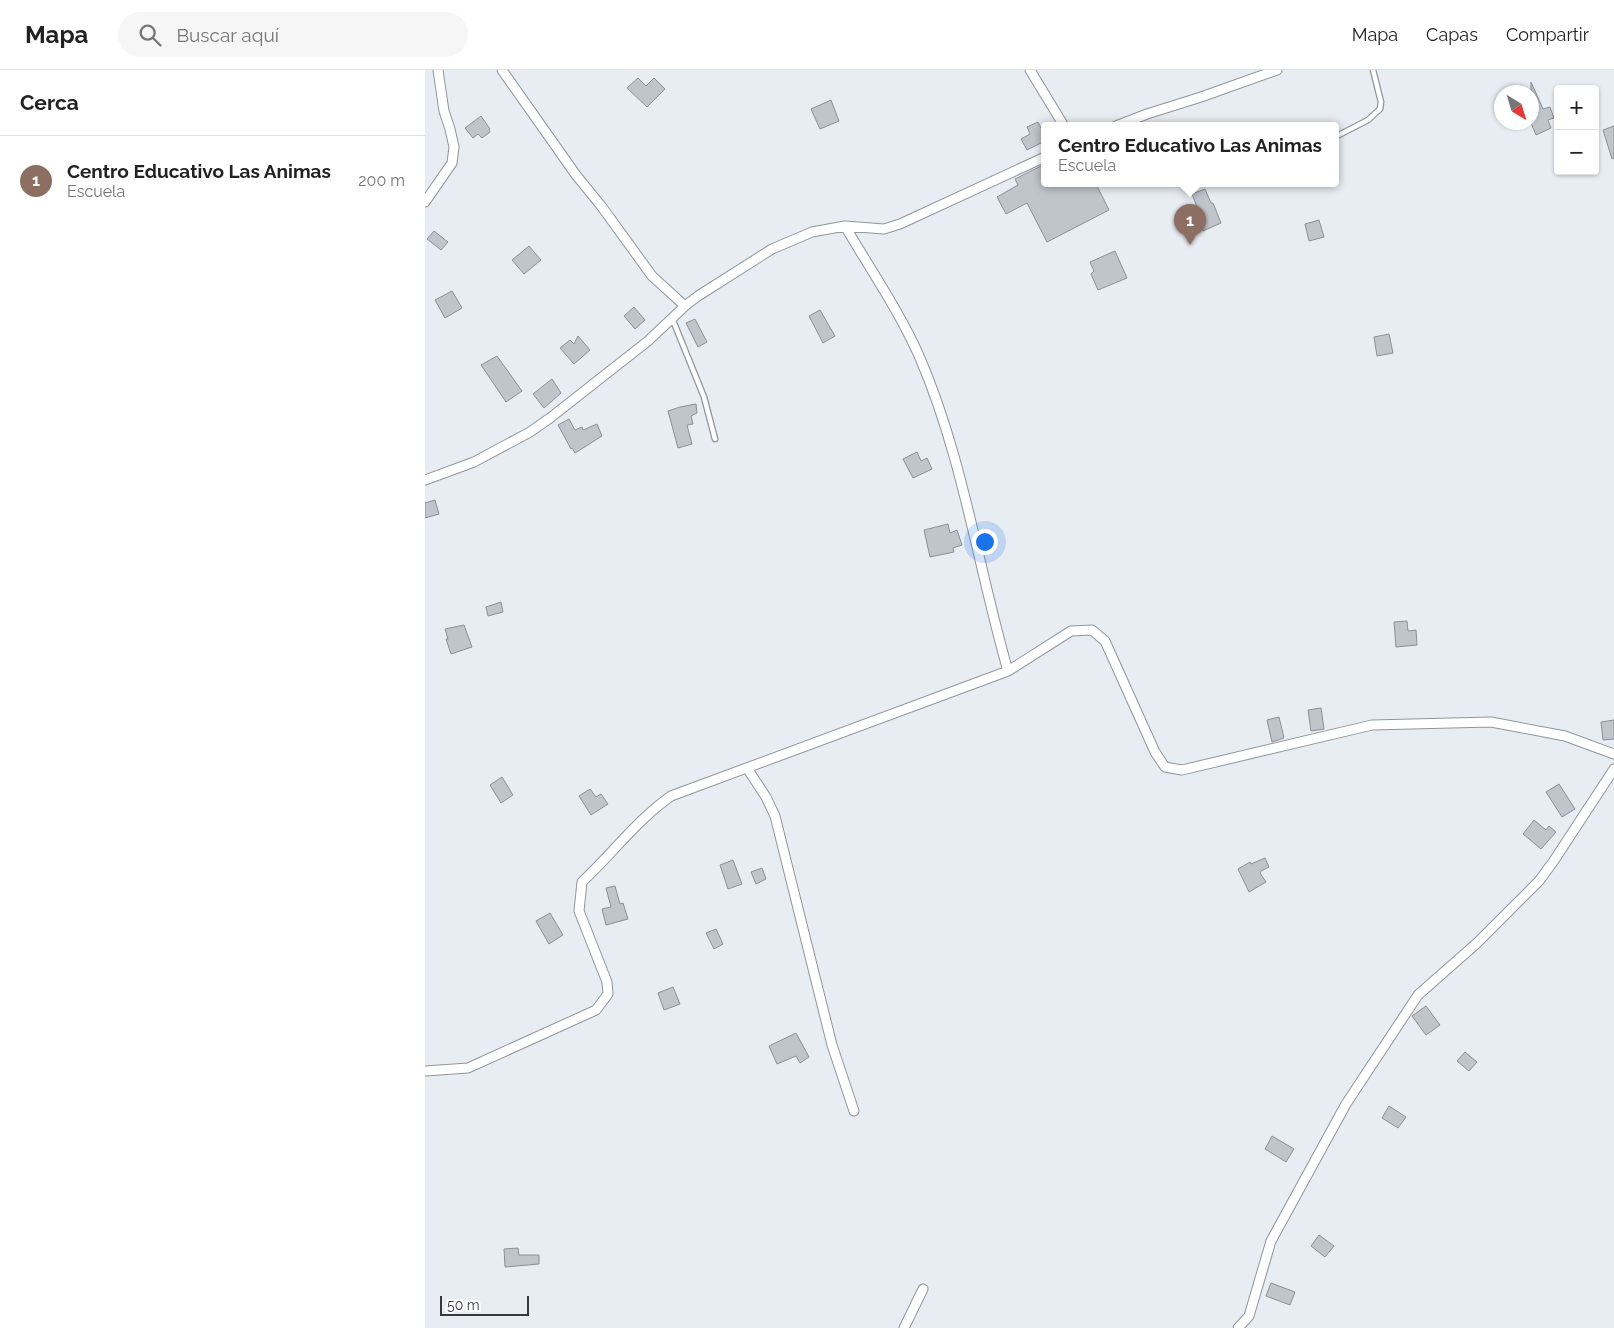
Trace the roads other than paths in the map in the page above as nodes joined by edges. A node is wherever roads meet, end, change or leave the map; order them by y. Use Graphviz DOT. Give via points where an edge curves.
graph roads {
  1 [pos="438,70"];
  2 [pos="502,70"];
  3 [pos="1030,70"];
  4 [pos="1277,70"];
  5 [pos="1373,70"];
  6 [pos="1062,122"];
  7 [pos="1126,122"];
  8 [pos="1339,134"];
  9 [pos="1041,159"];
  10 [pos="425,202"];
  11 [pos="845,226"];
  12 [pos="685,306"];
  13 [pos="672,318"];
  14 [pos="715,439"];
  15 [pos="425,480"];
  16 [pos="1008,671"];
  17 [pos="1614,754"];
  18 [pos="747,768"];
  19 [pos="1614,769"];
  20 [pos="425,1072"];
  21 [pos="854,1110"];
  22 [pos="923,1289"];
  23 [pos="904,1328"];
  24 [pos="1238,1328"];
  1 -- 10 [label="street" via="454,147 452,163"];
  2 -- 12 [label="street" via="576,176 653,276"];
  3 -- 6 [label="street"];
  4 -- 7 [label="street"];
  5 -- 8 [label="lane" via="1380,109 1368,120"];
  9 -- 11 [label="street" via="901,224 884,229"];
  11 -- 12 [label="street" via="812,232 772,250"];
  11 -- 16 [label="street" via="901,321 936,400 968,509"];
  12 -- 13 [label="street"];
  13 -- 14 [label="lane" via="704,397"];
  13 -- 15 [label="street" via="641,347 530,432 483,458"];
  16 -- 17 [label="street" via="1071,631 1092,630 1105,641 1165,767 1183,770 1372,726 1491,722 1565,736"];
  16 -- 18 [label="street"];
  18 -- 20 [label="street" via="671,796 651,810 582,882 579,911 607,982 608,994 596,1010 468,1068"];
  18 -- 21 [label="street" via="775,816 832,1045"];
  19 -- 24 [label="street" via="1539,880 1477,943 1418,995 1346,1104 1271,1241 1249,1316"];
  22 -- 23 [label="street"];
}
